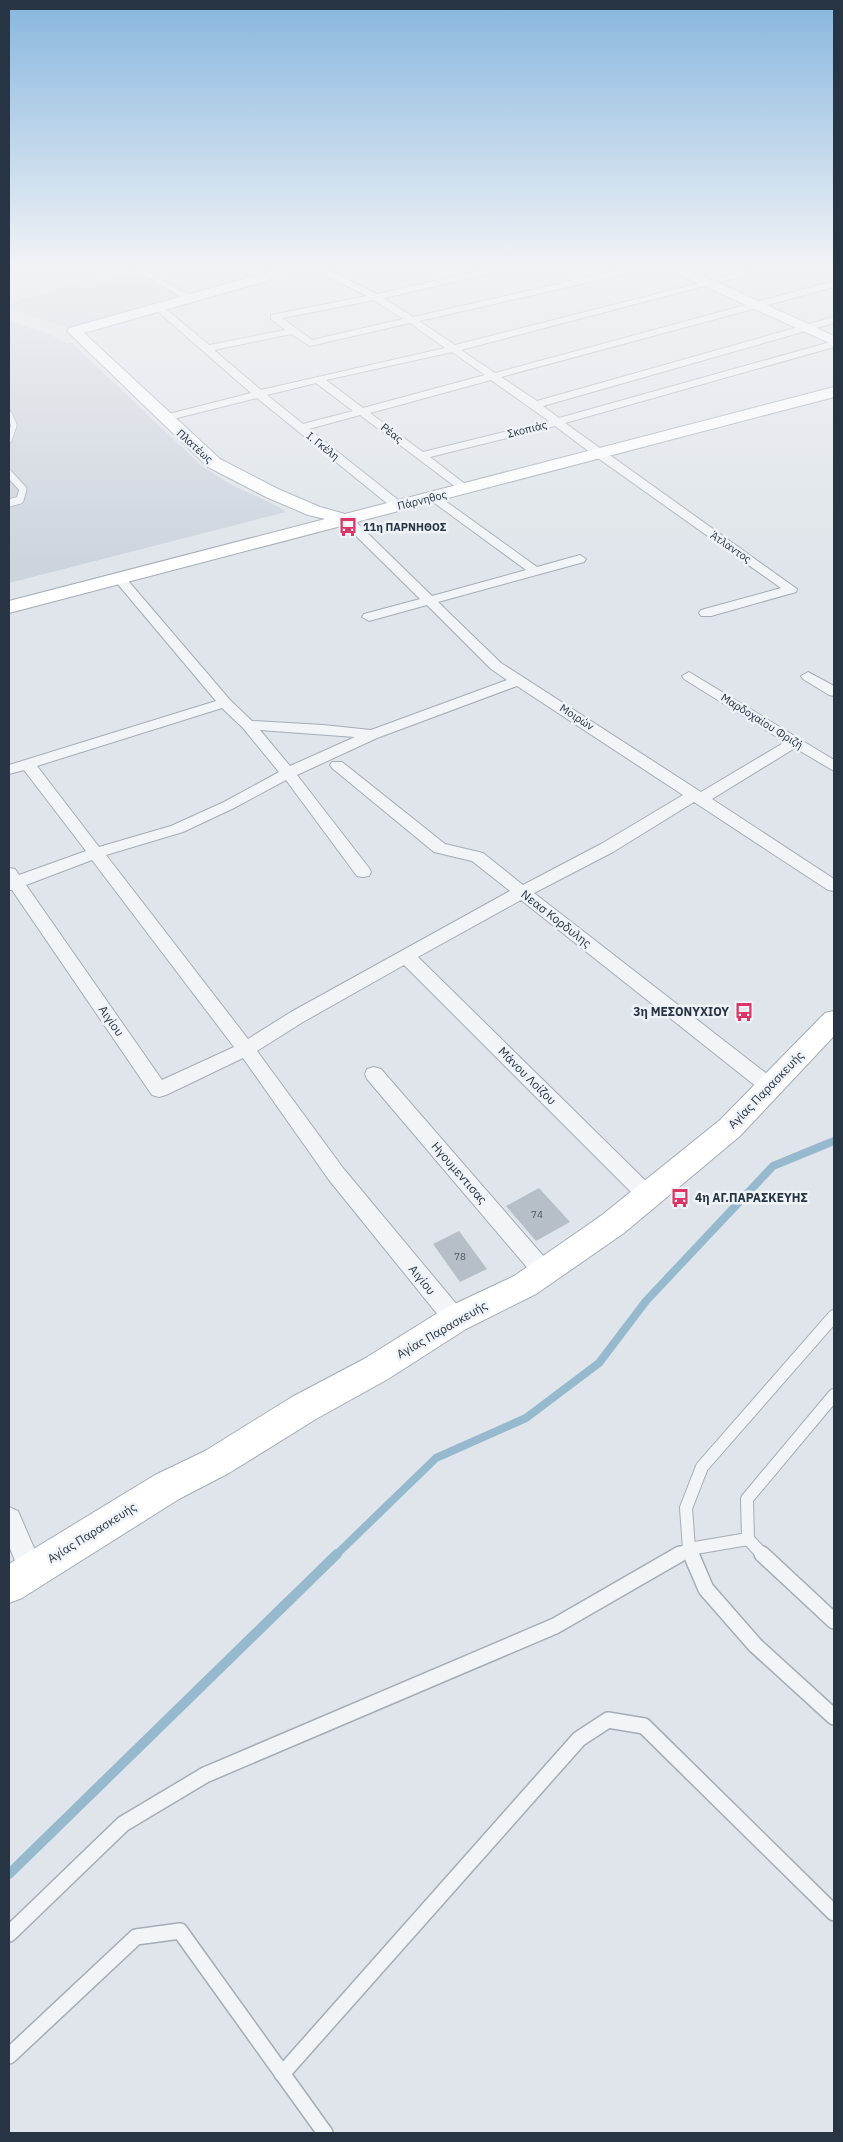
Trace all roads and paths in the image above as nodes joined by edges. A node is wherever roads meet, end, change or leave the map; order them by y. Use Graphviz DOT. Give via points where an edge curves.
graph roads {
  1 [pos="111,366"];
  2 [pos="226,366"];
  3 [pos="376,366"];
  4 [pos="478,366"];
  5 [pos="531,366"];
  6 [pos="673,366"];
  7 [pos="751,366"];
  8 [pos="494,376"];
  9 [pos="318,379"];
  10 [pos="834,392"];
  11 [pos="259,394"];
  12 [pos="535,405"];
  13 [pos="364,411"];
  14 [pos="9,414"];
  15 [pos="165,418"];
  16 [pos="557,422"];
  17 [pos="301,428"];
  18 [pos="9,440"];
  19 [pos="599,454"];
  20 [pos="421,456"];
  21 [pos="9,473"];
  22 [pos="465,489"];
  23 [pos="433,497"];
  24 [pos="9,503"];
  25 [pos="398,506"];
  26 [pos="343,519"];
  27 [pos="580,559"];
  28 [pos="535,571"];
  29 [pos="120,579"];
  30 [pos="429,601"];
  31 [pos="12,605"];
  32 [pos="706,613"];
  33 [pos="369,617"];
  34 [pos="689,676"];
  35 [pos="808,676"];
  36 [pos="519,680"];
  37 [pos="834,692"];
  38 [pos="225,703"];
  39 [pos="248,725"];
  40 [pos="372,735"];
  41 [pos="794,742"];
  42 [pos="28,765"];
  43 [pos="337,765"];
  44 [pos="834,766"];
  45 [pos="9,770"];
  46 [pos="288,773"];
  47 [pos="698,796"];
  48 [pos="96,853"];
  49 [pos="363,872"];
  50 [pos="11,880"];
  51 [pos="834,886"];
  52 [pos="522,892"];
  53 [pos="406,956"];
  54 [pos="834,1020"];
  55 [pos="246,1049"];
  56 [pos="374,1074"];
  57 [pos="770,1086"];
  58 [pos="648,1196"];
  59 [pos="544,1272"];
  60 [pos="834,1316"];
  61 [pos="455,1320"];
  62 [pos="834,1395"];
  63 [pos="9,1519"];
  64 [pos="748,1539"];
  65 [pos="689,1549"];
  66 [pos="20,1578"];
  67 [pos="834,1621"];
  68 [pos="834,1717"];
  69 [pos="834,1913"];
  70 [pos="9,1934"];
  71 [pos="9,2056"];
  72 [pos="282,2074"];
  73 [pos="325,2133"];
  1 -- 15 [label="street, Πλατέως"];
  2 -- 11 [label="street, Ι. Γκέλη"];
  3 -- 9 [label="street"];
  4 -- 8 [label="street"];
  5 -- 8 [label="street"];
  6 -- 12 [label="street"];
  7 -- 16 [label="street, Σκοπιάς"];
  8 -- 12 [label="street"];
  8 -- 13 [label="street"];
  9 -- 11 [label="street"];
  9 -- 13 [label="street, Ρέας"];
  10 -- 19 [label="street, Πάρνηθος"];
  11 -- 15 [label="street"];
  11 -- 17 [label="street, Ι. Γκέλη"];
  12 -- 16 [label="street"];
  13 -- 17 [label="street"];
  13 -- 20 [label="street, Ρέας"];
  14 -- 18 [label="lane" via="14,425"];
  15 -- 26 [label="street, Πλατέως" via="204,456 222,468 298,504"];
  16 -- 19 [label="street"];
  16 -- 20 [label="street, Σκοπιάς"];
  17 -- 25 [label="street, Ι. Γκέλη"];
  19 -- 22 [label="street, Πάρνηθος"];
  19 -- 32 [label="street, Άτλαντος" via="790,589"];
  20 -- 22 [label="street, Ρέας"];
  21 -- 24 [label="lane" via="23,490 20,500"];
  22 -- 23 [label="street, Πάρνηθος"];
  23 -- 25 [label="street, Πάρνηθος"];
  23 -- 28 [label="street"];
  25 -- 26 [label="street, Πάρνηθος"];
  26 -- 29 [label="street, Πάρνηθος"];
  26 -- 30 [label="street, Μοιρών"];
  27 -- 28 [label="street"];
  28 -- 30 [label="street"];
  29 -- 31 [label="street, Πάρνηθος"];
  29 -- 38 [label="street"];
  30 -- 33 [label="street"];
  30 -- 36 [label="street, Μοιρών" via="496,666"];
  34 -- 41 [label="street, Μαρδοχαίου Φριζή"];
  35 -- 37 [label="street"];
  36 -- 40 [label="street"];
  36 -- 47 [label="street, Μοιρών"];
  38 -- 39 [label="street"];
  38 -- 42 [label="street"];
  39 -- 40 [label="street"];
  39 -- 46 [label="street"];
  40 -- 46 [label="street"];
  41 -- 44 [label="street, Μαρδοχαίου Φριζή"];
  41 -- 47 [label="street"];
  42 -- 45 [label="street"];
  42 -- 48 [label="street, Αιγίου"];
  43 -- 52 [label="street, Νεασ Κορδυλης" via="440,848 477,857"];
  46 -- 48 [label="street" via="177,829"];
  46 -- 49 [label="street"];
  47 -- 51 [label="street, Μοιρών"];
  47 -- 52 [label="street"];
  48 -- 50 [label="street"];
  48 -- 55 [label="street, Αιγίου"];
  50 -- 55 [label="street, Αιγίου" via="159,1090"];
  52 -- 53 [label="street"];
  52 -- 57 [label="street, Νεασ Κορδυλης"];
  53 -- 55 [label="street"];
  53 -- 58 [label="street, Μάνου Λοίζου"];
  54 -- 57 [label="street, Αγίας Παρασκευής"];
  55 -- 61 [label="street, Αιγίου" via="336,1174"];
  56 -- 59 [label="street, Ηγουμεντισας"];
  57 -- 58 [label="street, Αγίας Παρασκευής" via="730,1128"];
  58 -- 59 [label="street, Αγίας Παρασκευής"];
  59 -- 61 [label="street, Αγίας Παρασκευής"];
  60 -- 65 [label="lane" via="702,1466 686,1508"];
  61 -- 66 [label="street, Αγίας Παρασκευής" via="217,1462 167,1487"];
  62 -- 64 [label="lane" via="747,1499"];
  63 -- 66 [label="street"];
  64 -- 65 [label="lane"];
  64 -- 67 [label="lane" via="774,1568"];
  65 -- 68 [label="lane" via="706,1589 755,1645"];
  65 -- 70 [label="lane" via="555,1626 205,1775 123,1824"];
  69 -- 72 [label="lane" via="644,1726 608,1720 579,1739"];
  71 -- 72 [label="lane" via="136,1937 180,1930"];
  72 -- 73 [label="lane"];
}
